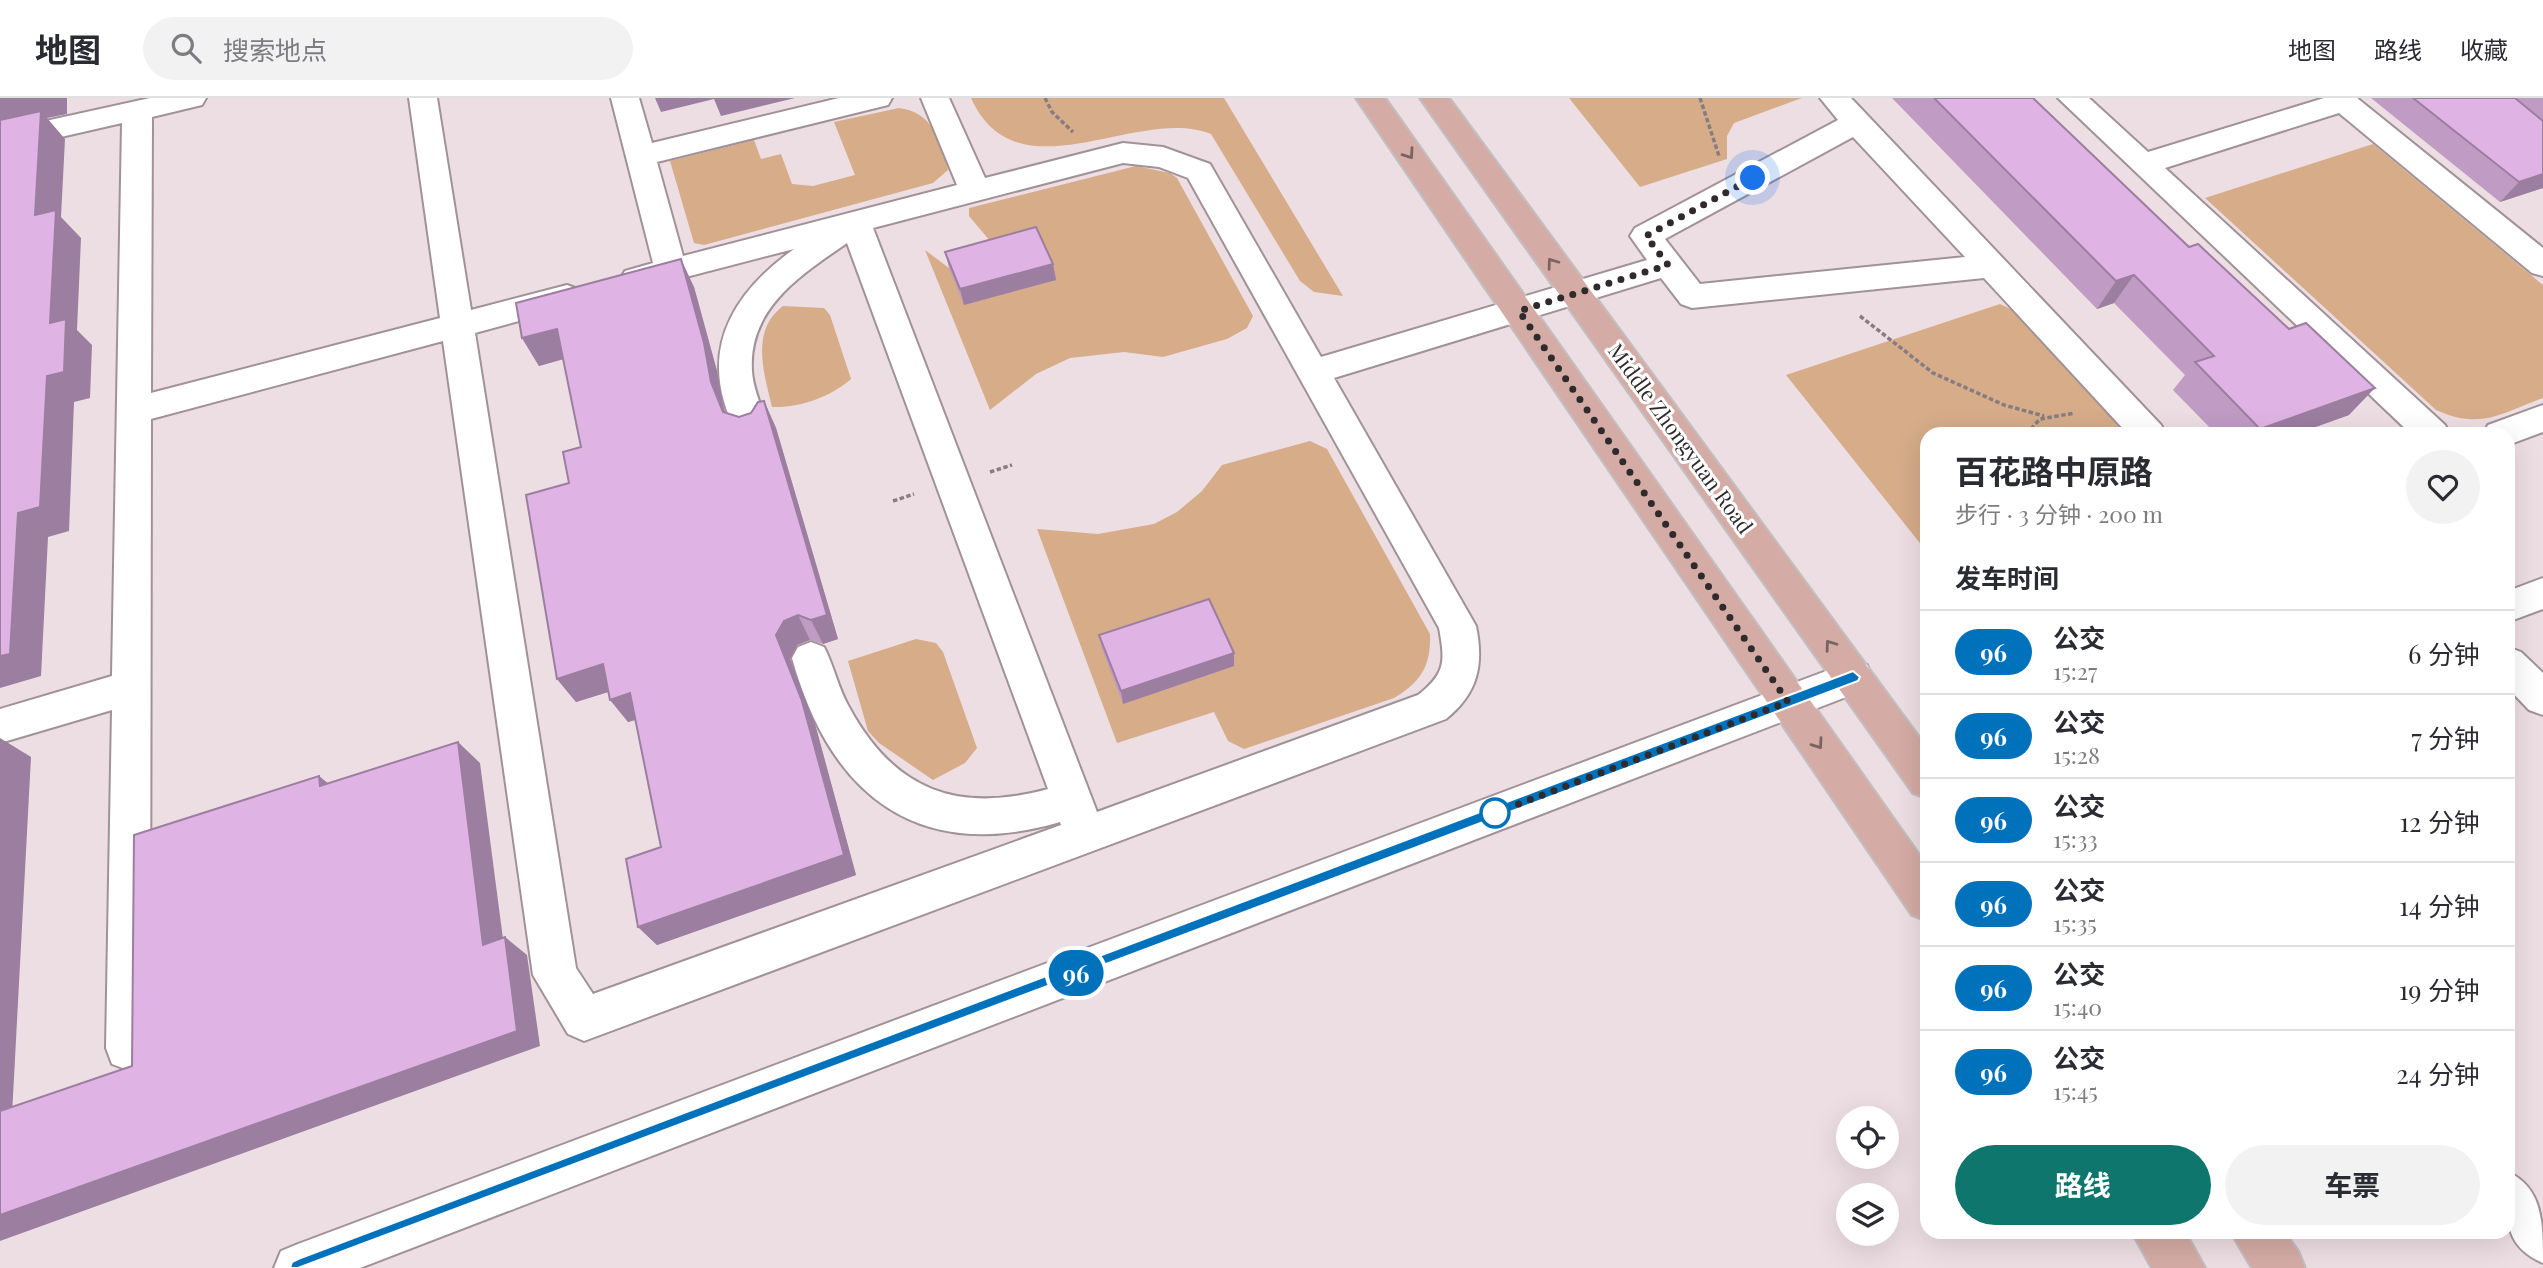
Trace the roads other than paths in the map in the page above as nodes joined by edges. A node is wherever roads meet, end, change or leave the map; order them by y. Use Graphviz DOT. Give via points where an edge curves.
graph roads {
  1 [pos="192,98"];
  2 [pos="422,98"];
  3 [pos="625,98"];
  4 [pos="878,98"];
  5 [pos="934,98"];
  6 [pos="1370,98"];
  7 [pos="1434,98"];
  8 [pos="1834,98"];
  9 [pos="2113,98"];
  10 [pos="2341,100"];
  11 [pos="2077,103"];
  12 [pos="138,110"];
  13 [pos="1857,122"];
  14 [pos="0,141"];
  15 [pos="641,156"];
  16 [pos="2144,164"];
  17 [pos="975,191"];
  18 [pos="855,222"];
  19 [pos="1668,265"];
  20 [pos="2543,265"];
  21 [pos="1992,266"];
  22 [pos="671,270"];
  23 [pos="1575,294"];
  24 [pos="1519,311"];
  25 [pos="457,326"];
  26 [pos="1313,372"];
  27 [pos="135,410"];
  28 [pos="2543,418"];
  29 [pos="2143,427"];
  30 [pos="2426,427"];
  31 [pos="751,428"];
  32 [pos="2515,428"];
  33 [pos="2543,593"];
  34 [pos="2515,604"];
  35 [pos="811,658"];
  36 [pos="2515,670"];
  37 [pos="1853,677"];
  38 [pos="132,687"];
  39 [pos="2543,698"];
  40 [pos="1788,702"];
  41 [pos="0,726"];
  42 [pos="1920,771"];
  43 [pos="1078,817"];
  44 [pos="1920,891"];
  45 [pos="128,1048"];
  46 [pos="2515,1204"];
  47 [pos="2161,1239"];
  48 [pos="2260,1239"];
  49 [pos="2543,1239"];
  50 [pos="298,1268"];
  51 [pos="2181,1268"];
  52 [pos="2281,1268"];
  1 -- 12 [label="street"];
  2 -- 25 [label="street"];
  3 -- 15 [label="street"];
  4 -- 15 [label="street"];
  5 -- 17 [label="street"];
  6 -- 24 [label="main road, one-way"];
  23 -- 7 [label="main road, Middle Zhongyuan Road, one-way"];
  8 -- 13 [label="street"];
  9 -- 11 [label="street"];
  10 -- 16 [label="street"];
  10 -- 20 [label="street"];
  11 -- 16 [label="street"];
  12 -- 14 [label="street"];
  12 -- 27 [label="street"];
  13 -- 19 [label="street" via="1646,236"];
  13 -- 21 [label="street"];
  15 -- 22 [label="street"];
  16 -- 30 [label="street"];
  17 -- 18 [label="street"];
  17 -- 26 [label="street" via="1123,153 1163,157 1190,166 1199,171"];
  18 -- 22 [label="street"];
  18 -- 31 [label="street" via="763,289 748,309 737,340 735,371"];
  18 -- 43 [label="street"];
  19 -- 21 [label="street" via="1692,296"];
  19 -- 23 [label="street"];
  21 -- 29 [label="street"];
  22 -- 25 [label="street"];
  23 -- 24 [label="street"];
  37 -- 23 [label="main road, Middle Zhongyuan Road, one-way"];
  24 -- 26 [label="street"];
  24 -- 40 [label="main road"];
  25 -- 27 [label="street"];
  25 -- 43 [label="street" via="555,975 584,1019"];
  26 -- 43 [label="street" via="1457,626 1464,657 1456,684 1433,707"];
  27 -- 38 [label="street"];
  28 -- 32 [label="street"];
  33 -- 34 [label="street"];
  35 -- 43 [label="street" via="842,734 875,776 912,802 963,815"];
  36 -- 39 [label="street"];
  37 -- 40 [label="street"];
  37 -- 42 [label="main road, Middle Zhongyuan Road"];
  38 -- 41 [label="street"];
  38 -- 45 [label="street"];
  40 -- 44 [label="main road, one-way"];
  40 -- 50 [label="street"];
  46 -- 49 [label="street"];
  47 -- 51 [label="main road"];
  48 -- 52 [label="main road"];
}
